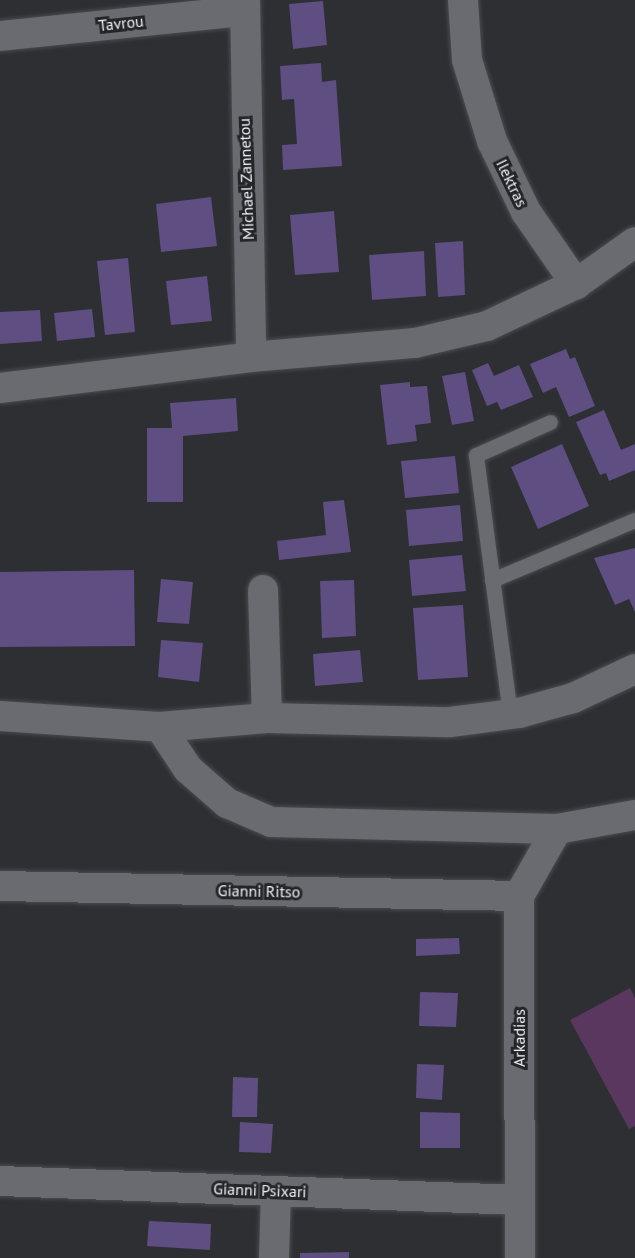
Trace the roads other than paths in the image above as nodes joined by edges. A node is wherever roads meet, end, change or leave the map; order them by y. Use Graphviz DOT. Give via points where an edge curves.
graph roads {
  1 [pos="463,0"];
  2 [pos="244,5"];
  3 [pos="0,36"];
  4 [pos="635,242"];
  5 [pos="576,284"];
  6 [pos="251,357"];
  7 [pos="0,388"];
  8 [pos="549,422"];
  9 [pos="635,520"];
  10 [pos="492,580"];
  11 [pos="263,590"];
  12 [pos="635,669"];
  13 [pos="510,714"];
  14 [pos="0,716"];
  15 [pos="267,718"];
  16 [pos="160,727"];
  17 [pos="635,815"];
  18 [pos="557,829"];
  19 [pos="0,886"];
  20 [pos="519,896"];
  21 [pos="0,1181"];
  22 [pos="276,1191"];
  23 [pos="520,1200"];
  24 [pos="274,1258"];
  25 [pos="520,1258"];
  1 -- 5 [label="street, Ilektras" via="467,60 492,141 526,212"];
  2 -- 3 [label="street, Tavrou"];
  2 -- 6 [label="street, Michael Zannetou"];
  4 -- 5 [label="street"];
  5 -- 6 [label="street" via="487,326 415,343"];
  6 -- 7 [label="street"];
  8 -- 10 [label="lane" via="476,454"];
  9 -- 10 [label="lane"];
  10 -- 13 [label="lane"];
  11 -- 15 [label="street"];
  12 -- 13 [label="street" via="573,698"];
  13 -- 15 [label="street" via="450,722"];
  14 -- 16 [label="street"];
  15 -- 16 [label="street"];
  16 -- 18 [label="street" via="188,770 228,803 271,822"];
  17 -- 18 [label="street"];
  18 -- 20 [label="street, Arkadias"];
  19 -- 20 [label="street, Gianni Ritso"];
  20 -- 23 [label="street, Arkadias"];
  21 -- 22 [label="street, Gianni Psixari"];
  22 -- 23 [label="street, Gianni Psixari"];
  22 -- 24 [label="street"];
  23 -- 25 [label="street, Arkadias"];
}
